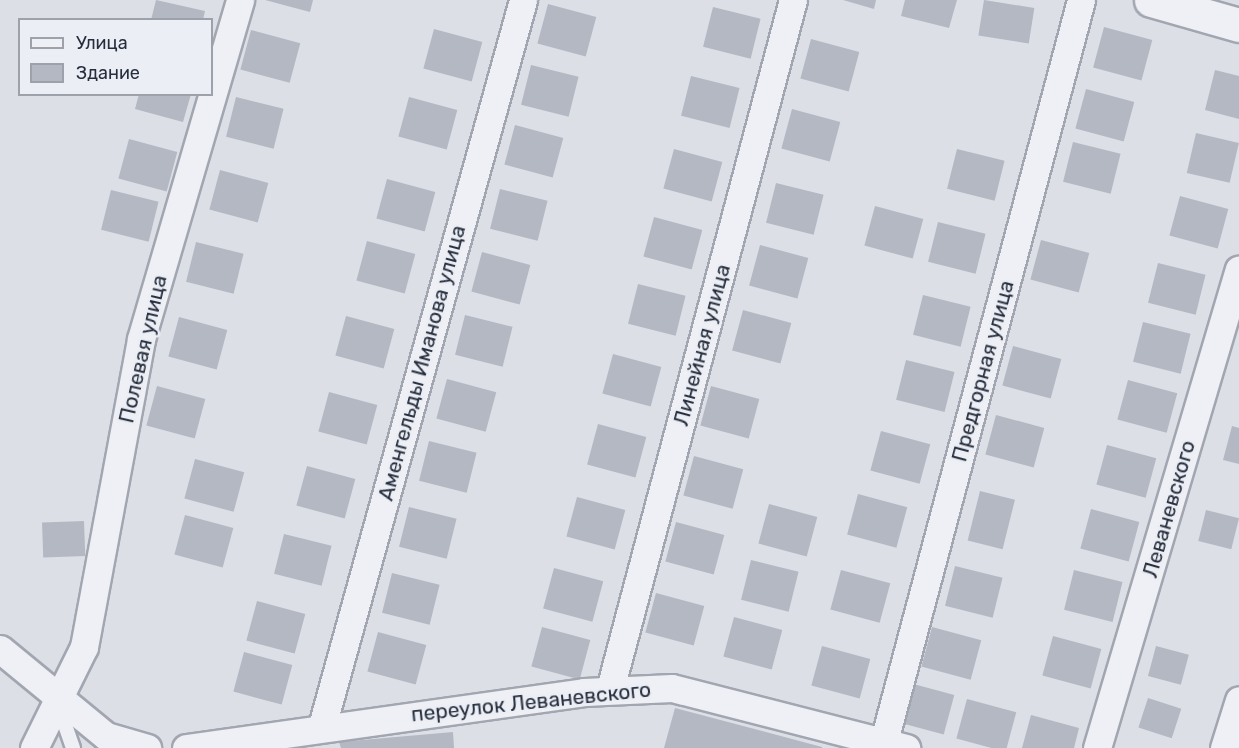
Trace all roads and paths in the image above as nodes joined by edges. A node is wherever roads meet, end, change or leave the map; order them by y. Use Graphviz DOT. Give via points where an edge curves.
graph roads {
  1 [pos="240,0"];
  2 [pos="523,0"];
  3 [pos="793,0"];
  4 [pos="1081,0"];
  5 [pos="1151,0"];
  6 [pos="1239,25"];
  7 [pos="213,92"];
  8 [pos="212,96"];
  9 [pos="1239,270"];
  10 [pos="0,649"];
  11 [pos="610,689"];
  12 [pos="57,700"];
  13 [pos="1239,700"];
  14 [pos="322,726"];
  15 [pos="895,745"];
  16 [pos="34,748"];
  17 [pos="73,748"];
  18 [pos="147,748"];
  19 [pos="186,748"];
  20 [pos="1097,748"];
  21 [pos="1224,748"];
  1 -- 7 [label="street, Полевая улица"];
  2 -- 14 [label="street, Аменгельды Иманова улица"];
  3 -- 11 [label="street, Линейная улица"];
  4 -- 15 [label="street, Предгорная улица"];
  5 -- 6 [label="street"];
  8 -- 12 [label="street, Полевая улица" via="141,339 84,647"];
  9 -- 20 [label="street, Леваневского"];
  10 -- 12 [label="street"];
  11 -- 14 [label="street, переулок Леваневского"];
  11 -- 15 [label="street, переулок Леваневского" via="672,688"];
  12 -- 16 [label="street, Полевая улица"];
  12 -- 17 [label="lane"];
  12 -- 18 [label="street" via="106,736"];
  13 -- 21 [label="street"];
  14 -- 19 [label="street, переулок Леваневского"];
}
